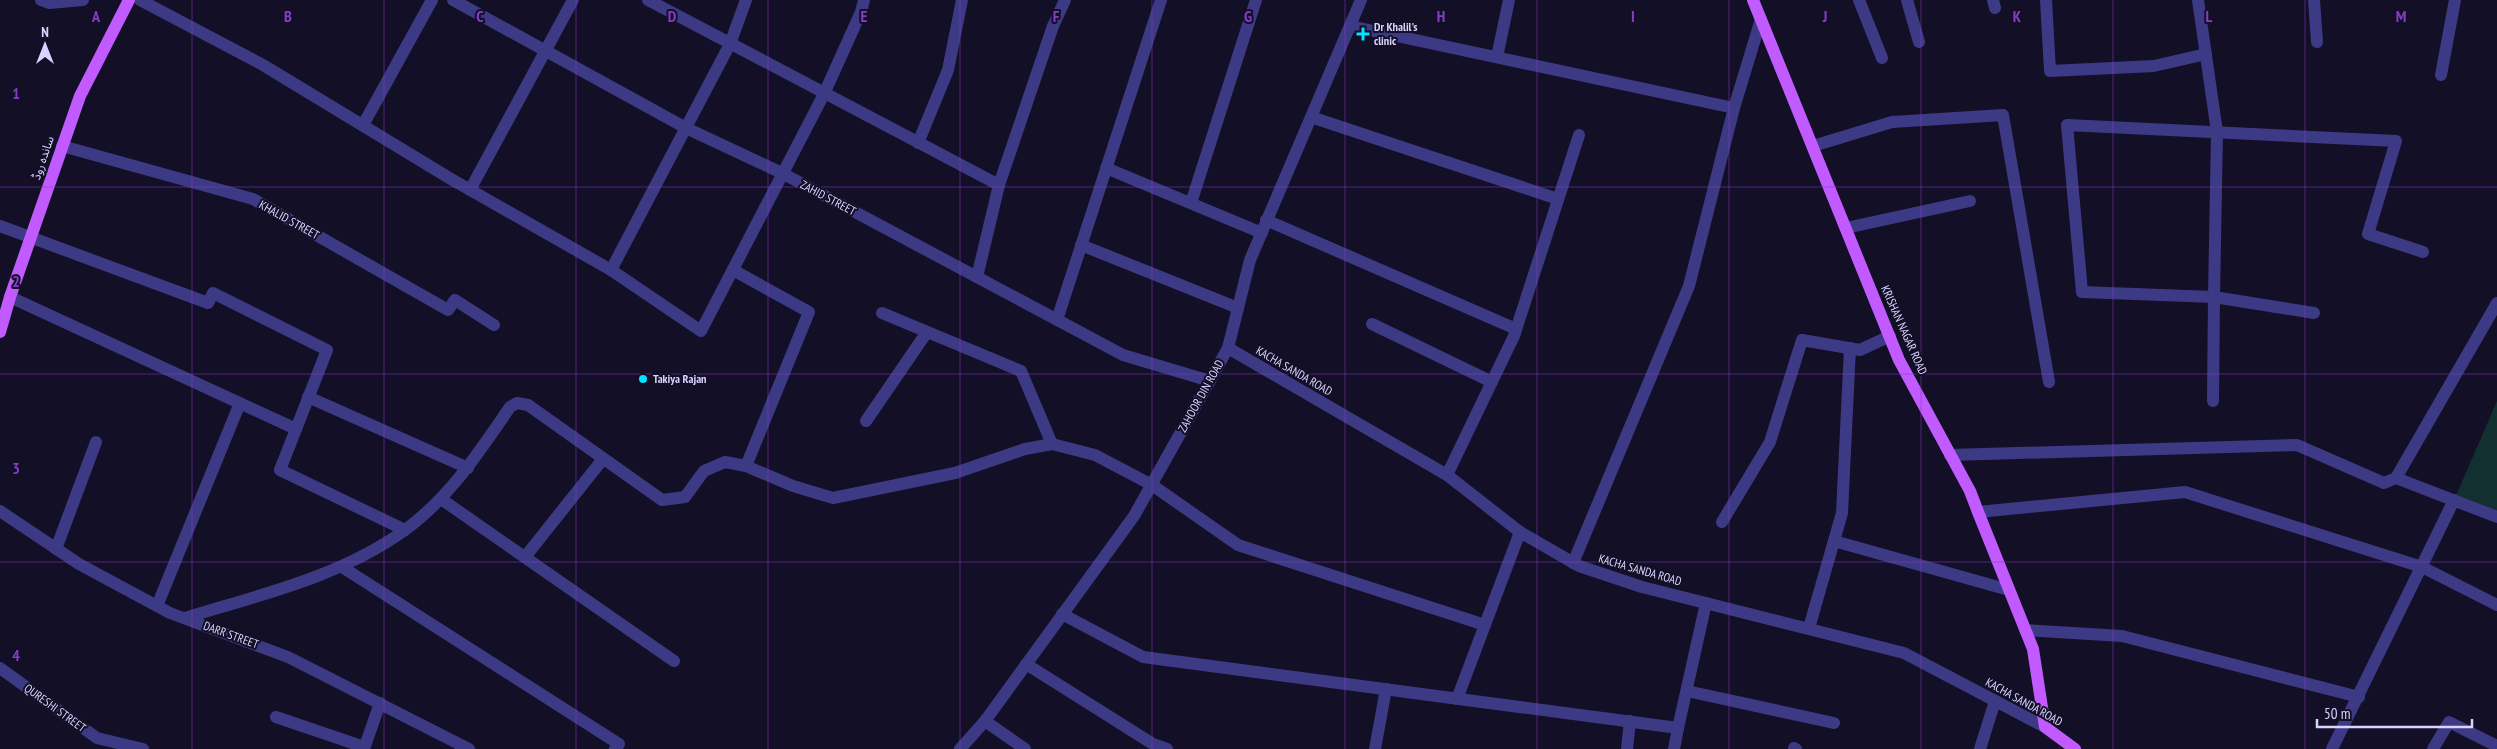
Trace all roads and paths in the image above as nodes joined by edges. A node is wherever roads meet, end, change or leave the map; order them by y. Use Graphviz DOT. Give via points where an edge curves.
graph roads {
  1 [pos="41,0"];
  2 [pos="83,0"];
  3 [pos="129,0"];
  4 [pos="140,0"];
  5 [pos="432,0"];
  6 [pos="453,0"];
  7 [pos="573,0"];
  8 [pos="648,0"];
  9 [pos="746,0"];
  10 [pos="864,0"];
  11 [pos="962,0"];
  12 [pos="1065,0"];
  13 [pos="1161,0"];
  14 [pos="1256,0"];
  15 [pos="1361,0"];
  16 [pos="1509,0"];
  17 [pos="1753,0"];
  18 [pos="1859,0"];
  19 [pos="1907,0"];
  20 [pos="2046,0"];
  21 [pos="2198,0"];
  22 [pos="2314,0"];
  23 [pos="2455,0"];
  24 [pos="1761,19"];
  25 [pos="1350,26"];
  26 [pos="1919,42"];
  27 [pos="2317,42"];
  28 [pos="730,44"];
  29 [pos="545,51"];
  30 [pos="2206,54"];
  31 [pos="1497,57"];
  32 [pos="1882,58"];
  33 [pos="2441,75"];
  34 [pos="824,94"];
  35 [pos="1734,108"];
  36 [pos="1311,117"];
  37 [pos="363,125"];
  38 [pos="686,128"];
  39 [pos="2217,132"];
  40 [pos="1579,135"];
  41 [pos="918,143"];
  42 [pos="62,146"];
  43 [pos="1813,146"];
  44 [pos="1106,168"];
  45 [pos="782,173"];
  46 [pos="999,185"];
  47 [pos="470,190"];
  48 [pos="1558,199"];
  49 [pos="1970,201"];
  50 [pos="1191,203"];
  51 [pos="0,226"];
  52 [pos="1264,226"];
  53 [pos="1846,228"];
  54 [pos="30,239"];
  55 [pos="1081,245"];
  56 [pos="2423,252"];
  57 [pos="611,270"];
  58 [pos="733,270"];
  59 [pos="977,277"];
  60 [pos="10,296"];
  61 [pos="2214,297"];
  62 [pos="2497,303"];
  63 [pos="1238,308"];
  64 [pos="882,313"];
  65 [pos="2314,313"];
  66 [pos="1057,320"];
  67 [pos="1372,324"];
  68 [pos="494,325"];
  69 [pos="1516,329"];
  70 [pos="0,332"];
  71 [pos="926,332"];
  72 [pos="1890,336"];
  73 [pos="1228,348"];
  74 [pos="1850,348"];
  75 [pos="1210,381"];
  76 [pos="1492,382"];
  77 [pos="2049,382"];
  78 [pos="308,397"];
  79 [pos="2213,401"];
  80 [pos="240,403"];
  81 [pos="866,421"];
  82 [pos="296,429"];
  83 [pos="96,442"];
  84 [pos="1052,444"];
  85 [pos="1950,455"];
  86 [pos="603,459"];
  87 [pos="746,466"];
  88 [pos="468,468"];
  89 [pos="1447,475"];
  90 [pos="2396,478"];
  91 [pos="1152,484"];
  92 [pos="440,499"];
  93 [pos="2454,500"];
  94 [pos="0,511"];
  95 [pos="1978,512"];
  96 [pos="2497,517"];
  97 [pos="1722,522"];
  98 [pos="405,530"];
  99 [pos="1520,532"];
  100 [pos="1834,540"];
  101 [pos="56,549"];
  102 [pos="525,557"];
  103 [pos="1573,563"];
  104 [pos="342,567"];
  105 [pos="2422,567"];
  106 [pos="2009,590"];
  107 [pos="1706,603"];
  108 [pos="2497,605"];
  109 [pos="157,606"];
  110 [pos="1062,614"];
  111 [pos="184,618"];
  112 [pos="1485,625"];
  113 [pos="1809,628"];
  114 [pos="2025,630"];
  115 [pos="674,662"];
  116 [pos="1026,664"];
  117 [pos="0,668"];
  118 [pos="1386,689"];
  119 [pos="1686,691"];
  120 [pos="2359,697"];
  121 [pos="1457,699"];
  122 [pos="1995,701"];
  123 [pos="380,703"];
  124 [pos="276,718"];
  125 [pos="985,721"];
  126 [pos="1630,721"];
  127 [pos="1834,723"];
  128 [pos="2046,727"];
  129 [pos="1678,728"];
  130 [pos="2497,746"];
  131 [pos="364,748"];
  132 [pos="2333,748"];
  133 [pos="143,749"];
  134 [pos="469,749"];
  135 [pos="615,749"];
  136 [pos="960,749"];
  137 [pos="1026,749"];
  138 [pos="1167,749"];
  139 [pos="1375,749"];
  140 [pos="1626,749"];
  141 [pos="1674,749"];
  142 [pos="1980,749"];
  143 [pos="2075,749"];
  144 [pos="2433,749"];
  1 -- 2 [label="street" via="49,4"];
  3 -- 42 [label="main road, ساندہ روڈ" via="80,96"];
  4 -- 37 [label="street" via="263,65"];
  5 -- 37 [label="street"];
  6 -- 29 [label="street, ZAHID STREET"];
  7 -- 29 [label="street"];
  8 -- 28 [label="street"];
  9 -- 28 [label="street"];
  10 -- 34 [label="street"];
  11 -- 41 [label="street" via="948,70"];
  12 -- 46 [label="street" via="1053,26"];
  13 -- 44 [label="street"];
  14 -- 50 [label="street"];
  15 -- 25 [label="street, ZAHOOR DIN ROAD"];
  16 -- 31 [label="street"];
  17 -- 24 [label="main road, KRISHAN NAGAR ROAD"];
  18 -- 32 [label="street"];
  19 -- 26 [label="street"];
  20 -- 30 [label="street" via="2050,71 2154,66"];
  21 -- 30 [label="street"];
  22 -- 27 [label="street"];
  23 -- 33 [label="street"];
  24 -- 35 [label="street"];
  24 -- 43 [label="main road, KRISHAN NAGAR ROAD"];
  25 -- 31 [label="street"];
  25 -- 36 [label="street, ZAHOOR DIN ROAD"];
  28 -- 34 [label="street"];
  28 -- 38 [label="street"];
  29 -- 38 [label="street, ZAHID STREET"];
  29 -- 47 [label="street"];
  30 -- 39 [label="street"];
  31 -- 35 [label="street"];
  34 -- 41 [label="street"];
  34 -- 45 [label="street"];
  35 -- 103 [label="street" via="1690,286"];
  36 -- 48 [label="street"];
  36 -- 52 [label="street, ZAHOOR DIN ROAD"];
  37 -- 47 [label="street"];
  38 -- 45 [label="street, ZAHID STREET"];
  38 -- 57 [label="street"];
  39 -- 56 [label="street" via="2396,141 2368,234"];
  39 -- 61 [label="street"];
  39 -- 61 [label="street" via="2067,125 2082,292"];
  40 -- 48 [label="street"];
  41 -- 46 [label="street"];
  42 -- 54 [label="main road, ساندہ روڈ"];
  42 -- 68 [label="street, KHALID STREET" via="253,199 448,310 455,300"];
  43 -- 53 [label="main road, KRISHAN NAGAR ROAD"];
  43 -- 77 [label="street" via="1892,122 2003,115"];
  44 -- 50 [label="street"];
  44 -- 55 [label="street"];
  45 -- 58 [label="street"];
  45 -- 59 [label="street, ZAHID STREET"];
  46 -- 59 [label="street"];
  47 -- 57 [label="street"];
  48 -- 69 [label="street"];
  49 -- 53 [label="street"];
  50 -- 52 [label="street"];
  51 -- 54 [label="street"];
  52 -- 63 [label="street, ZAHOOR DIN ROAD" via="1250,260"];
  52 -- 69 [label="street"];
  53 -- 72 [label="main road, KRISHAN NAGAR ROAD"];
  54 -- 60 [label="main road, ساندہ روڈ"];
  54 -- 78 [label="street" via="208,303 213,293 327,350"];
  55 -- 63 [label="street"];
  55 -- 66 [label="street"];
  57 -- 58 [label="street" via="702,330"];
  58 -- 87 [label="street" via="809,312"];
  59 -- 66 [label="street, ZAHID STREET"];
  60 -- 70 [label="main road, ساندہ روڈ"];
  60 -- 80 [label="street"];
  61 -- 65 [label="street"];
  61 -- 79 [label="street"];
  62 -- 90 [label="street"];
  63 -- 73 [label="street, ZAHOOR DIN ROAD"];
  64 -- 71 [label="street"];
  66 -- 75 [label="street, ZAHID STREET" via="1123,355"];
  67 -- 76 [label="street"];
  69 -- 76 [label="street"];
  71 -- 81 [label="street"];
  71 -- 84 [label="street" via="1021,371"];
  72 -- 74 [label="street" via="1860,350"];
  72 -- 85 [label="main road, KRISHAN NAGAR ROAD" via="1899,360"];
  73 -- 75 [label="street, ZAHOOR DIN ROAD"];
  73 -- 89 [label="street, KACHA SANDA ROAD"];
  74 -- 97 [label="street" via="1802,340 1770,442"];
  74 -- 100 [label="street" via="1842,513"];
  75 -- 91 [label="street, ZAHOOR DIN ROAD"];
  76 -- 89 [label="street"];
  78 -- 82 [label="street"];
  78 -- 88 [label="street"];
  80 -- 82 [label="street"];
  80 -- 109 [label="street"];
  82 -- 98 [label="street" via="280,470"];
  83 -- 101 [label="street"];
  84 -- 87 [label="street" via="1024,449 954,473 833,498 793,486"];
  84 -- 91 [label="street" via="1095,455"];
  85 -- 90 [label="street" via="2297,445 2384,483"];
  85 -- 95 [label="main road, KRISHAN NAGAR ROAD"];
  86 -- 87 [label="street" via="662,500 685,496 704,471 725,462"];
  86 -- 88 [label="street" via="528,405 517,403 510,407"];
  86 -- 102 [label="street"];
  88 -- 92 [label="street"];
  89 -- 99 [label="street, KACHA SANDA ROAD"];
  90 -- 93 [label="street"];
  91 -- 110 [label="street, ZAHOOR DIN ROAD" via="1134,516"];
  91 -- 112 [label="street" via="1238,545"];
  92 -- 98 [label="street"];
  92 -- 102 [label="street"];
  93 -- 96 [label="street"];
  93 -- 105 [label="street"];
  94 -- 101 [label="street, DARR STREET"];
  95 -- 105 [label="street" via="2185,492"];
  95 -- 106 [label="main road, KRISHAN NAGAR ROAD"];
  98 -- 104 [label="street"];
  99 -- 103 [label="street, KACHA SANDA ROAD"];
  99 -- 112 [label="street"];
  100 -- 106 [label="street"];
  100 -- 113 [label="street"];
  101 -- 109 [label="street, DARR STREET"];
  102 -- 115 [label="street"];
  103 -- 107 [label="street, KACHA SANDA ROAD"];
  104 -- 111 [label="street"];
  104 -- 135 [label="street" via="618,744"];
  105 -- 108 [label="street"];
  105 -- 120 [label="street"];
  106 -- 114 [label="main road, KRISHAN NAGAR ROAD"];
  107 -- 113 [label="street, KACHA SANDA ROAD"];
  107 -- 119 [label="street"];
  109 -- 111 [label="street, DARR STREET"];
  110 -- 116 [label="street, ZAHOOR DIN ROAD"];
  110 -- 118 [label="street" via="1142,657"];
  111 -- 123 [label="street, DARR STREET" via="288,657"];
  112 -- 121 [label="street"];
  113 -- 122 [label="street, KACHA SANDA ROAD" via="1904,652"];
  114 -- 120 [label="street" via="2122,636"];
  114 -- 128 [label="main road, KRISHAN NAGAR ROAD" via="2033,649"];
  116 -- 125 [label="street, ZAHOOR DIN ROAD"];
  116 -- 138 [label="street" via="1153,744"];
  117 -- 133 [label="street, QURESHI STREET" via="97,738"];
  118 -- 121 [label="street"];
  118 -- 139 [label="street"];
  119 -- 127 [label="street"];
  119 -- 129 [label="street"];
  120 -- 132 [label="street"];
  121 -- 126 [label="street"];
  122 -- 128 [label="street, KACHA SANDA ROAD"];
  122 -- 142 [label="street"];
  123 -- 131 [label="street"];
  123 -- 134 [label="street, DARR STREET"];
  124 -- 131 [label="street"];
  125 -- 136 [label="street, ZAHOOR DIN ROAD"];
  125 -- 137 [label="street"];
  126 -- 129 [label="street"];
  126 -- 140 [label="street"];
  128 -- 143 [label="main road, KACHA SANDA ROAD"];
  129 -- 141 [label="street"];
  130 -- 144 [label="street" via="2449,722"];
}
